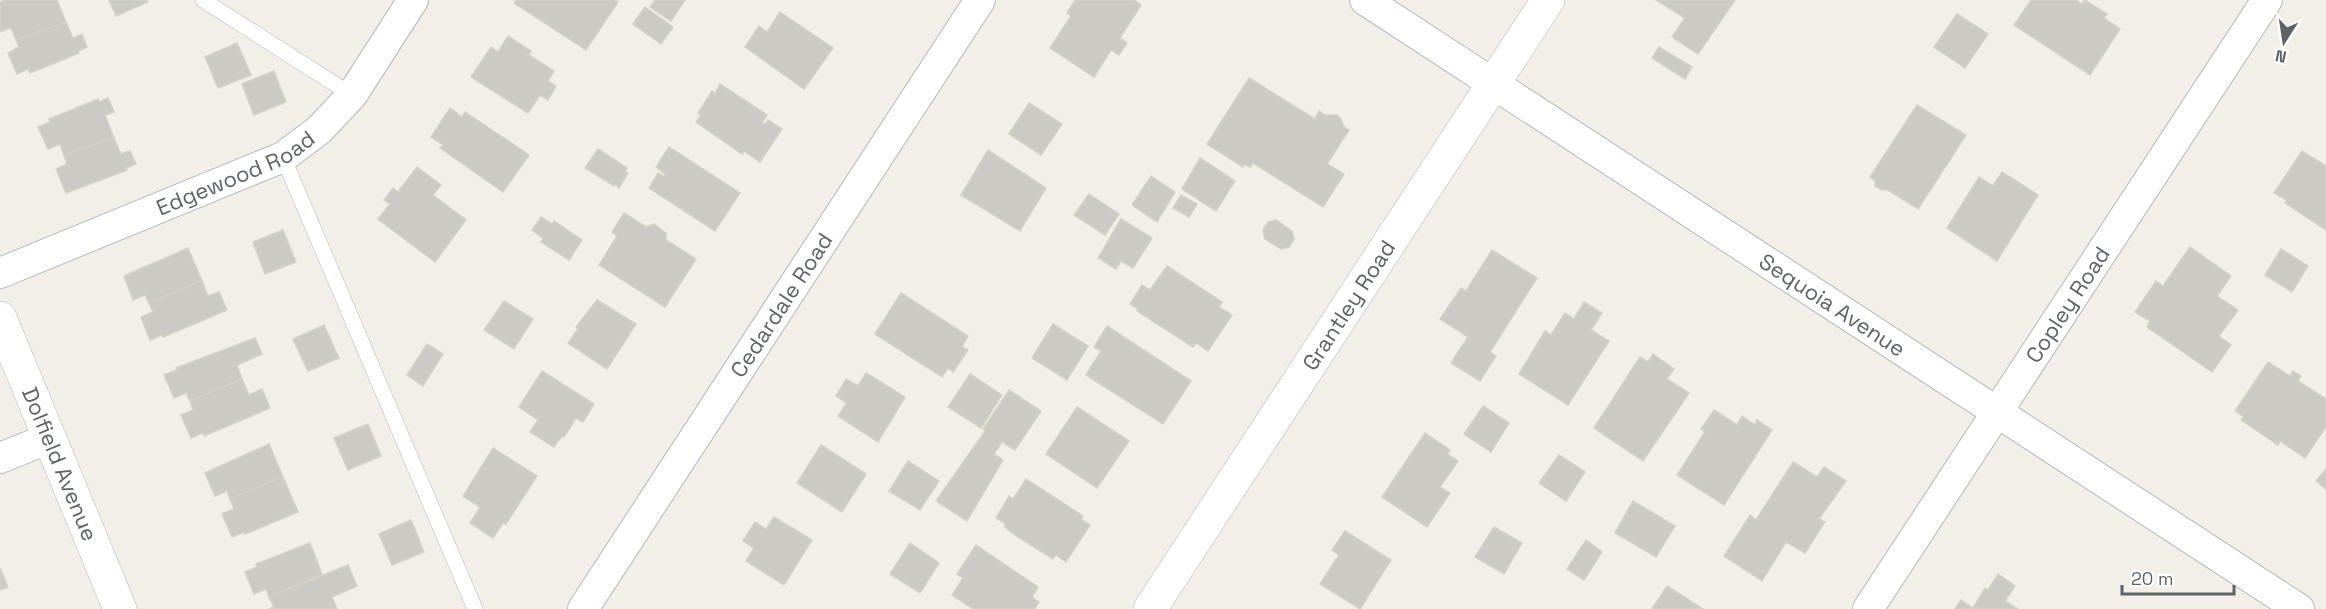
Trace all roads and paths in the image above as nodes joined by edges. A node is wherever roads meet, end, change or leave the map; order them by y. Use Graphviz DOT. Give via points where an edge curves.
graph roads {
  1 [pos="203,0"];
  2 [pos="413,0"];
  3 [pos="980,0"];
  4 [pos="1365,0"];
  5 [pos="1548,0"];
  6 [pos="2267,0"];
  7 [pos="1493,84"];
  8 [pos="352,95"];
  9 [pos="283,157"];
  10 [pos="0,273"];
  11 [pos="0,318"];
  12 [pos="1996,413"];
  13 [pos="50,438"];
  14 [pos="0,458"];
  15 [pos="120,609"];
  16 [pos="475,609"];
  17 [pos="583,609"];
  18 [pos="1150,609"];
  19 [pos="1868,609"];
  20 [pos="2299,609"];
  1 -- 8 [label="lane"];
  2 -- 8 [label="street, Edgewood Road"];
  3 -- 17 [label="street, Cedardale Road"];
  4 -- 7 [label="street, Sequoia Avenue"];
  5 -- 7 [label="street, Grantley Road"];
  6 -- 12 [label="street, Copley Road"];
  7 -- 12 [label="street, Sequoia Avenue"];
  7 -- 18 [label="street, Grantley Road"];
  8 -- 9 [label="street, Edgewood Road" via="319,130"];
  9 -- 10 [label="street, Edgewood Road"];
  9 -- 16 [label="lane"];
  11 -- 13 [label="street, Dolfield Avenue"];
  12 -- 19 [label="street, Copley Road"];
  12 -- 20 [label="street, Sequoia Avenue"];
  13 -- 14 [label="street"];
  13 -- 15 [label="street, Dolfield Avenue"];
}
